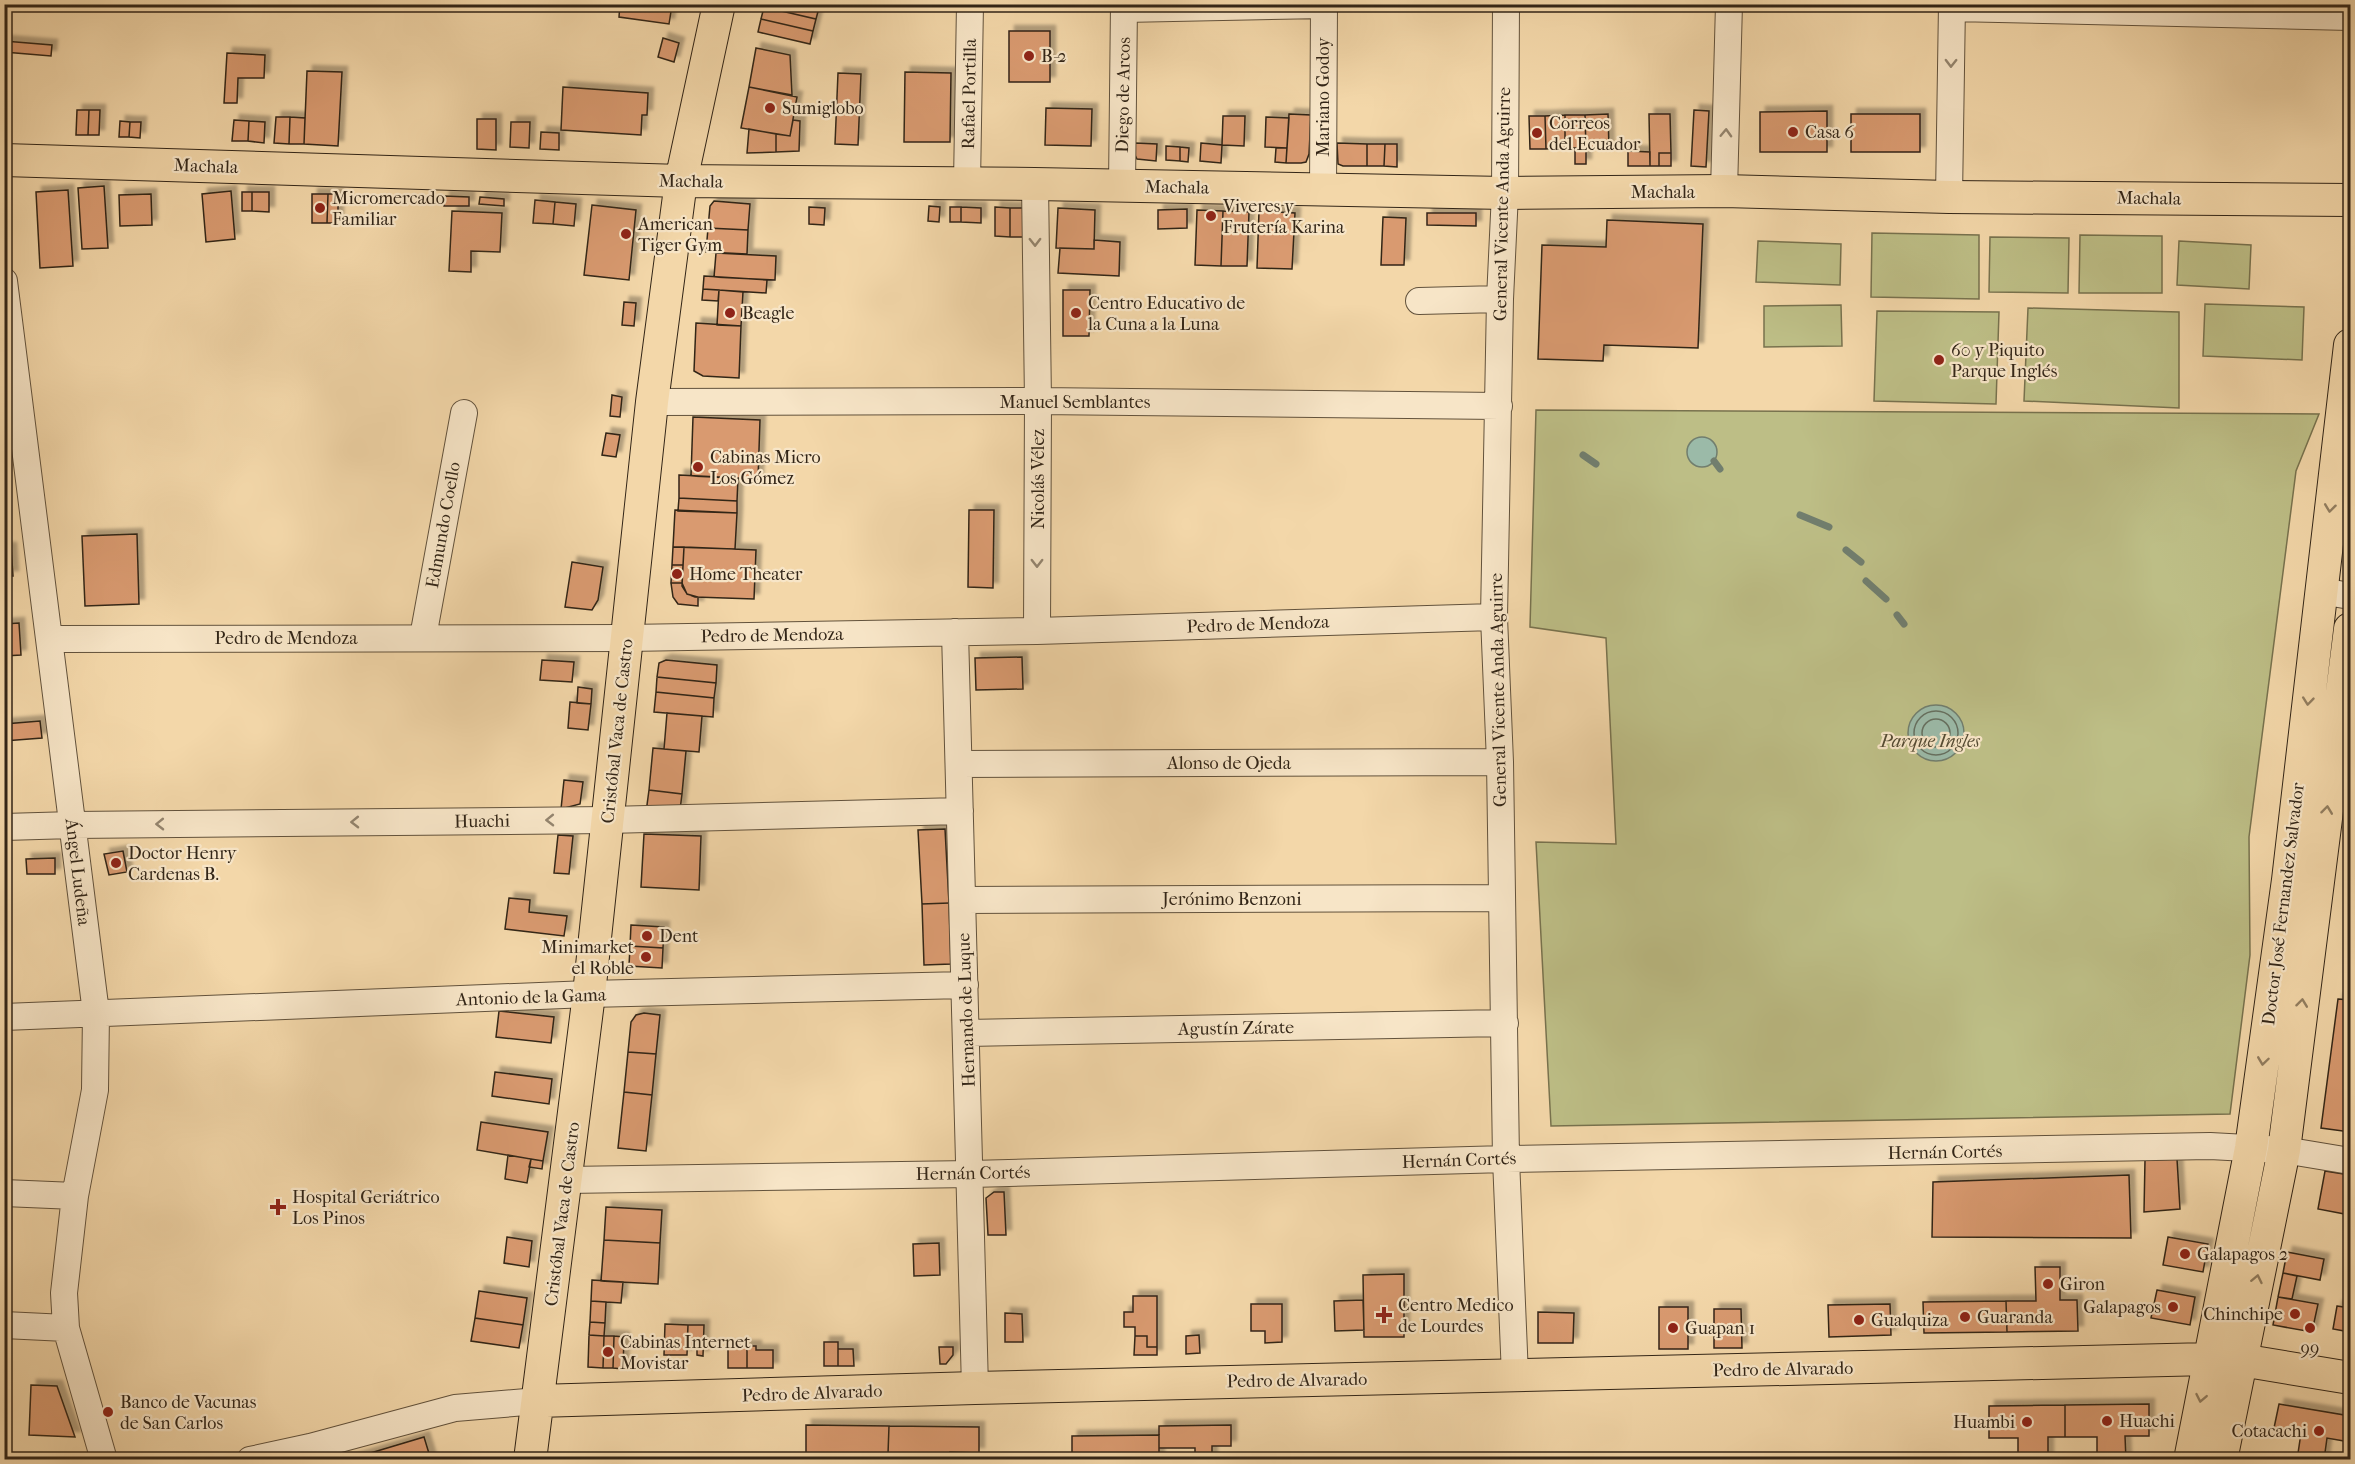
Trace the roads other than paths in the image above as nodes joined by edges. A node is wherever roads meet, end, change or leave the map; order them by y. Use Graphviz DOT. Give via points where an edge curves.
graph roads {
  1 [pos="719,4"];
  2 [pos="970,4"];
  3 [pos="1506,4"];
  4 [pos="1729,4"];
  5 [pos="1323,5"];
  6 [pos="1952,6"];
  7 [pos="1124,7"];
  8 [pos="2135,8"];
  9 [pos="2318,10"];
  10 [pos="2350,17"];
  11 [pos="4,160"];
  12 [pos="681,181"];
  13 [pos="967,183"];
  14 [pos="1035,184"];
  15 [pos="1122,186"];
  16 [pos="1323,189"];
  17 [pos="1724,191"];
  18 [pos="1504,193"];
  19 [pos="1949,197"];
  20 [pos="2350,200"];
  21 [pos="4,281"];
  22 [pos="1500,299"];
  23 [pos="1419,301"];
  24 [pos="2350,345"];
  25 [pos="9,360"];
  26 [pos="1038,401"];
  27 [pos="652,402"];
  28 [pos="1499,406"];
  29 [pos="464,413"];
  30 [pos="2336,593"];
  31 [pos="1494,617"];
  32 [pos="2350,629"];
  33 [pos="1037,631"];
  34 [pos="955,632"];
  35 [pos="423,637"];
  36 [pos="627,638"];
  37 [pos="49,639"];
  38 [pos="1500,762"];
  39 [pos="959,764"];
  40 [pos="960,811"];
  41 [pos="608,820"];
  42 [pos="73,825"];
  43 [pos="4,827"];
  44 [pos="1501,898"];
  45 [pos="963,900"];
  46 [pos="965,985"];
  47 [pos="589,994"];
  48 [pos="96,1013"];
  49 [pos="4,1017"];
  50 [pos="1504,1023"];
  51 [pos="967,1033"];
  52 [pos="2251,1148"];
  53 [pos="2283,1150"];
  54 [pos="1506,1159"];
  55 [pos="2350,1161"];
  56 [pos="971,1174"];
  57 [pos="567,1180"];
  58 [pos="4,1193"];
  59 [pos="75,1196"];
  60 [pos="4,1325"];
  61 [pos="66,1328"];
  62 [pos="2209,1359"];
  63 [pos="2241,1360"];
  64 [pos="1515,1376"];
  65 [pos="2350,1378"];
  66 [pos="975,1388"];
  67 [pos="538,1401"];
  68 [pos="104,1460"];
  69 [pos="250,1460"];
  70 [pos="530,1460"];
  71 [pos="2190,1460"];
  72 [pos="2221,1460"];
  1 -- 12 [label="main road, Cristóbal Vaca de Castro"];
  2 -- 13 [label="street, Rafael Portilla"];
  3 -- 18 [label="street, General Vicente Anda Aguirre"];
  17 -- 4 [label="street, one-way"];
  5 -- 7 [label="street"];
  5 -- 16 [label="street, Mariano Godoy"];
  6 -- 8 [label="street"];
  6 -- 19 [label="street, one-way"];
  7 -- 15 [label="street, Diego de Arcos"];
  8 -- 9 [label="street"];
  9 -- 10 [label="street"];
  11 -- 12 [label="main road, Machala"];
  12 -- 13 [label="main road, Machala"];
  12 -- 27 [label="main road, Cristóbal Vaca de Castro"];
  13 -- 14 [label="main road, Machala"];
  14 -- 15 [label="main road, Machala"];
  14 -- 26 [label="street, Nicolás Vélez, one-way"];
  15 -- 16 [label="main road, Machala"];
  16 -- 18 [label="main road, Machala"];
  17 -- 18 [label="main road, Machala"];
  17 -- 19 [label="main road, Machala"];
  18 -- 22 [label="street, General Vicente Anda Aguirre"];
  19 -- 20 [label="main road, Machala"];
  21 -- 25 [label="street, Ángel Ludeña"];
  22 -- 23 [label="street"];
  22 -- 28 [label="street, General Vicente Anda Aguirre"];
  24 -- 30 [label="main road, Doctor José Fernandez Salvador, one-way"];
  25 -- 37 [label="street, Ángel Ludeña"];
  26 -- 27 [label="street, Manuel Semblantes"];
  26 -- 28 [label="street, Manuel Semblantes"];
  26 -- 33 [label="street, Nicolás Vélez, one-way"];
  27 -- 36 [label="main road, Cristóbal Vaca de Castro"];
  28 -- 31 [label="street, General Vicente Anda Aguirre"];
  29 -- 35 [label="street, Edmundo Coello"];
  30 -- 52 [label="main road, Doctor José Fernandez Salvador, one-way" via="2288,880"];
  31 -- 33 [label="street, Pedro de Mendoza"];
  31 -- 38 [label="street, General Vicente Anda Aguirre"];
  53 -- 32 [label="main road, Doctor José Fernandez Salvador, one-way"];
  33 -- 34 [label="street, Pedro de Mendoza"];
  34 -- 36 [label="street, Pedro de Mendoza"];
  34 -- 39 [label="street, Hernando de Luque"];
  35 -- 36 [label="street, Pedro de Mendoza"];
  35 -- 37 [label="street, Pedro de Mendoza"];
  36 -- 41 [label="main road, Cristóbal Vaca de Castro"];
  37 -- 42 [label="street, Ángel Ludeña"];
  38 -- 39 [label="street, Alonso de Ojeda"];
  38 -- 44 [label="street, General Vicente Anda Aguirre"];
  39 -- 40 [label="street, Hernando de Luque"];
  40 -- 41 [label="street, Huachi"];
  40 -- 45 [label="street, Hernando de Luque"];
  41 -- 42 [label="street, Huachi, one-way"];
  41 -- 47 [label="main road, Cristóbal Vaca de Castro"];
  42 -- 43 [label="street, Huachi"];
  42 -- 48 [label="street, Ángel Ludeña"];
  44 -- 45 [label="street, Jerónimo Benzoni"];
  44 -- 50 [label="street, General Vicente Anda Aguirre"];
  45 -- 46 [label="street, Hernando de Luque"];
  46 -- 47 [label="street, Antonio de la Gama"];
  46 -- 51 [label="street, Hernando de Luque"];
  47 -- 48 [label="street, Antonio de la Gama"];
  47 -- 57 [label="main road, Cristóbal Vaca de Castro"];
  48 -- 49 [label="street, Antonio de la Gama"];
  48 -- 59 [label="street, Ángel Ludeña" via="95,1090"];
  50 -- 51 [label="street, Agustín Zárate"];
  50 -- 54 [label="street, General Vicente Anda Aguirre"];
  51 -- 56 [label="street, Hernando de Luque"];
  52 -- 53 [label="street, Hernán Cortés"];
  52 -- 54 [label="street, Hernán Cortés"];
  52 -- 62 [label="main road, Doctor José Fernandez Salvador"];
  53 -- 55 [label="street, Hernán Cortés"];
  63 -- 53 [label="main road, Doctor José Fernandez Salvador, one-way"];
  54 -- 56 [label="street, Hernán Cortés"];
  54 -- 64 [label="street, General Vicente Anda Aguirre"];
  56 -- 57 [label="street, Hernán Cortés"];
  56 -- 66 [label="street, Hernando de Luque"];
  57 -- 67 [label="main road, Cristóbal Vaca de Castro"];
  58 -- 59 [label="street"];
  59 -- 61 [label="street, Ángel Ludeña" via="65,1271"];
  60 -- 61 [label="street"];
  61 -- 68 [label="street, Ángel Ludeña"];
  62 -- 63 [label="main road, Pedro de Alvarado"];
  62 -- 64 [label="main road, Pedro de Alvarado"];
  62 -- 71 [label="main road, Doctor José Fernandez Salvador, one-way"];
  63 -- 65 [label="main road, Pedro de Alvarado"];
  63 -- 72 [label="main road, Doctor José Fernandez Salvador"];
  64 -- 66 [label="main road, Pedro de Alvarado"];
  66 -- 67 [label="main road, Pedro de Alvarado"];
  67 -- 69 [label="street, Pedro de Alvarado" via="455,1408"];
  67 -- 70 [label="main road, Cristóbal Vaca de Castro"];
}
